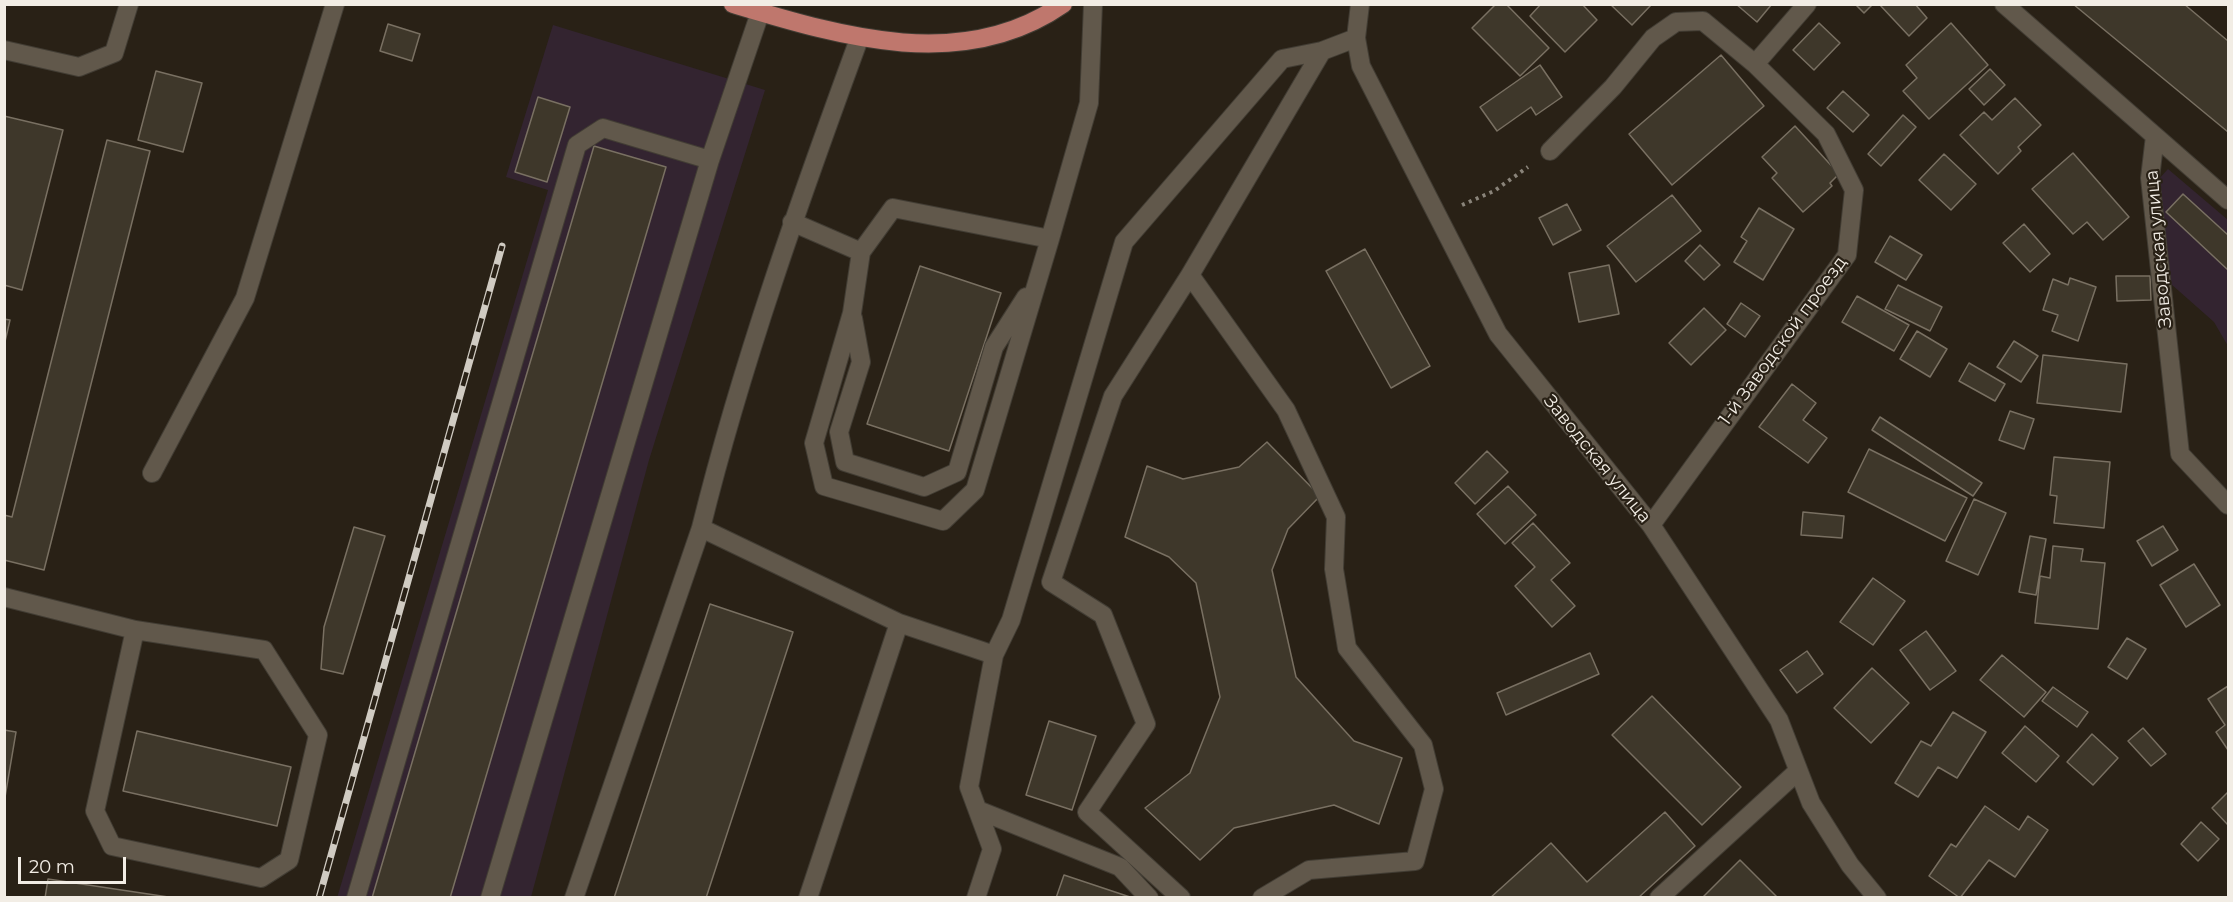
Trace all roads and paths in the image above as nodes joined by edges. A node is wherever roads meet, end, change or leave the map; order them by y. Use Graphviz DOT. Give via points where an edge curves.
graph roads {
  1 [pos="129,4"];
  2 [pos="335,4"];
  3 [pos="733,4"];
  4 [pos="1064,4"];
  5 [pos="1093,4"];
  6 [pos="1360,4"];
  7 [pos="1807,4"];
  8 [pos="2004,4"];
  9 [pos="761,8"];
  10 [pos="1356,38"];
  11 [pos="859,39"];
  12 [pos="4,50"];
  13 [pos="1322,51"];
  14 [pos="1755,64"];
  15 [pos="2155,136"];
  16 [pos="1550,151"];
  17 [pos="710,160"];
  18 [pos="2229,200"];
  19 [pos="1437,217"];
  20 [pos="792,222"];
  21 [pos="1050,240"];
  22 [pos="861,252"];
  23 [pos="1190,275"];
  24 [pos="1038,279"];
  25 [pos="852,313"];
  26 [pos="152,473"];
  27 [pos="2229,505"];
  28 [pos="1650,525"];
  29 [pos="701,528"];
  30 [pos="4,597"];
  31 [pos="899,623"];
  32 [pos="135,630"];
  33 [pos="994,655"];
  34 [pos="1798,771"];
  35 [pos="978,810"];
  36 [pos="356,897"];
  37 [pos="490,897"];
  38 [pos="574,897"];
  39 [pos="808,897"];
  40 [pos="976,897"];
  41 [pos="1149,897"];
  42 [pos="1182,897"];
  43 [pos="1262,897"];
  44 [pos="1659,897"];
  45 [pos="1877,897"];
  1 -- 12 [label="street" via="114,52 80,67"];
  2 -- 26 [label="street" via="245,298"];
  3 -- 9 [label="main road"];
  4 -- 11 [label="main road" via="1009,32 952,44"];
  5 -- 21 [label="street" via="1089,103"];
  6 -- 10 [label="street, Заводская улица"];
  7 -- 14 [label="street"];
  8 -- 15 [label="street"];
  9 -- 11 [label="main road"];
  9 -- 17 [label="street"];
  10 -- 13 [label="street"];
  10 -- 19 [label="street, Заводская улица" via="1361,66"];
  11 -- 20 [label="street"];
  13 -- 23 [label="street"];
  13 -- 33 [label="street" via="1282,59 1124,242 1011,620"];
  14 -- 16 [label="street, 1-й Заводской проезд" via="1703,21 1676,22 1653,38 1613,87"];
  14 -- 28 [label="street, 1-й Заводской проезд" via="1826,134 1854,190 1846,255"];
  15 -- 18 [label="street"];
  15 -- 27 [label="street, Заводская улица" via="2150,178 2180,453"];
  16 -- 19 [label="path" via="1494,191"];
  17 -- 36 [label="street" via="603,128 577,145"];
  17 -- 37 [label="street"];
  19 -- 28 [label="street, Заводская улица" via="1498,334"];
  20 -- 22 [label="street"];
  20 -- 29 [label="street"];
  21 -- 22 [label="street" via="893,208"];
  21 -- 24 [label="street"];
  22 -- 25 [label="street"];
  23 -- 42 [label="street" via="1113,396 1052,582 1103,615 1146,724 1087,812"];
  23 -- 43 [label="street" via="1291,421 1336,517 1335,569 1347,648 1424,745 1434,789 1414,861 1309,870"];
  24 -- 25 [label="street" via="994,347 957,472 924,487 845,462 839,432 861,362"];
  24 -- 25 [label="street" via="975,490 943,521 824,486 814,443"];
  28 -- 34 [label="street, Заводская улица" via="1779,720"];
  29 -- 31 [label="street"];
  29 -- 38 [label="street"];
  30 -- 32 [label="street"];
  31 -- 33 [label="street"];
  31 -- 39 [label="street"];
  32 -- 32 [label="street" via="95,811 112,846 261,878 289,860 318,735 264,650"];
  33 -- 35 [label="street" via="969,787"];
  34 -- 44 [label="street"];
  34 -- 45 [label="street, Заводская улица" via="1811,803 1850,865"];
  35 -- 40 [label="street" via="992,849"];
  35 -- 41 [label="street" via="1120,867"];
}
